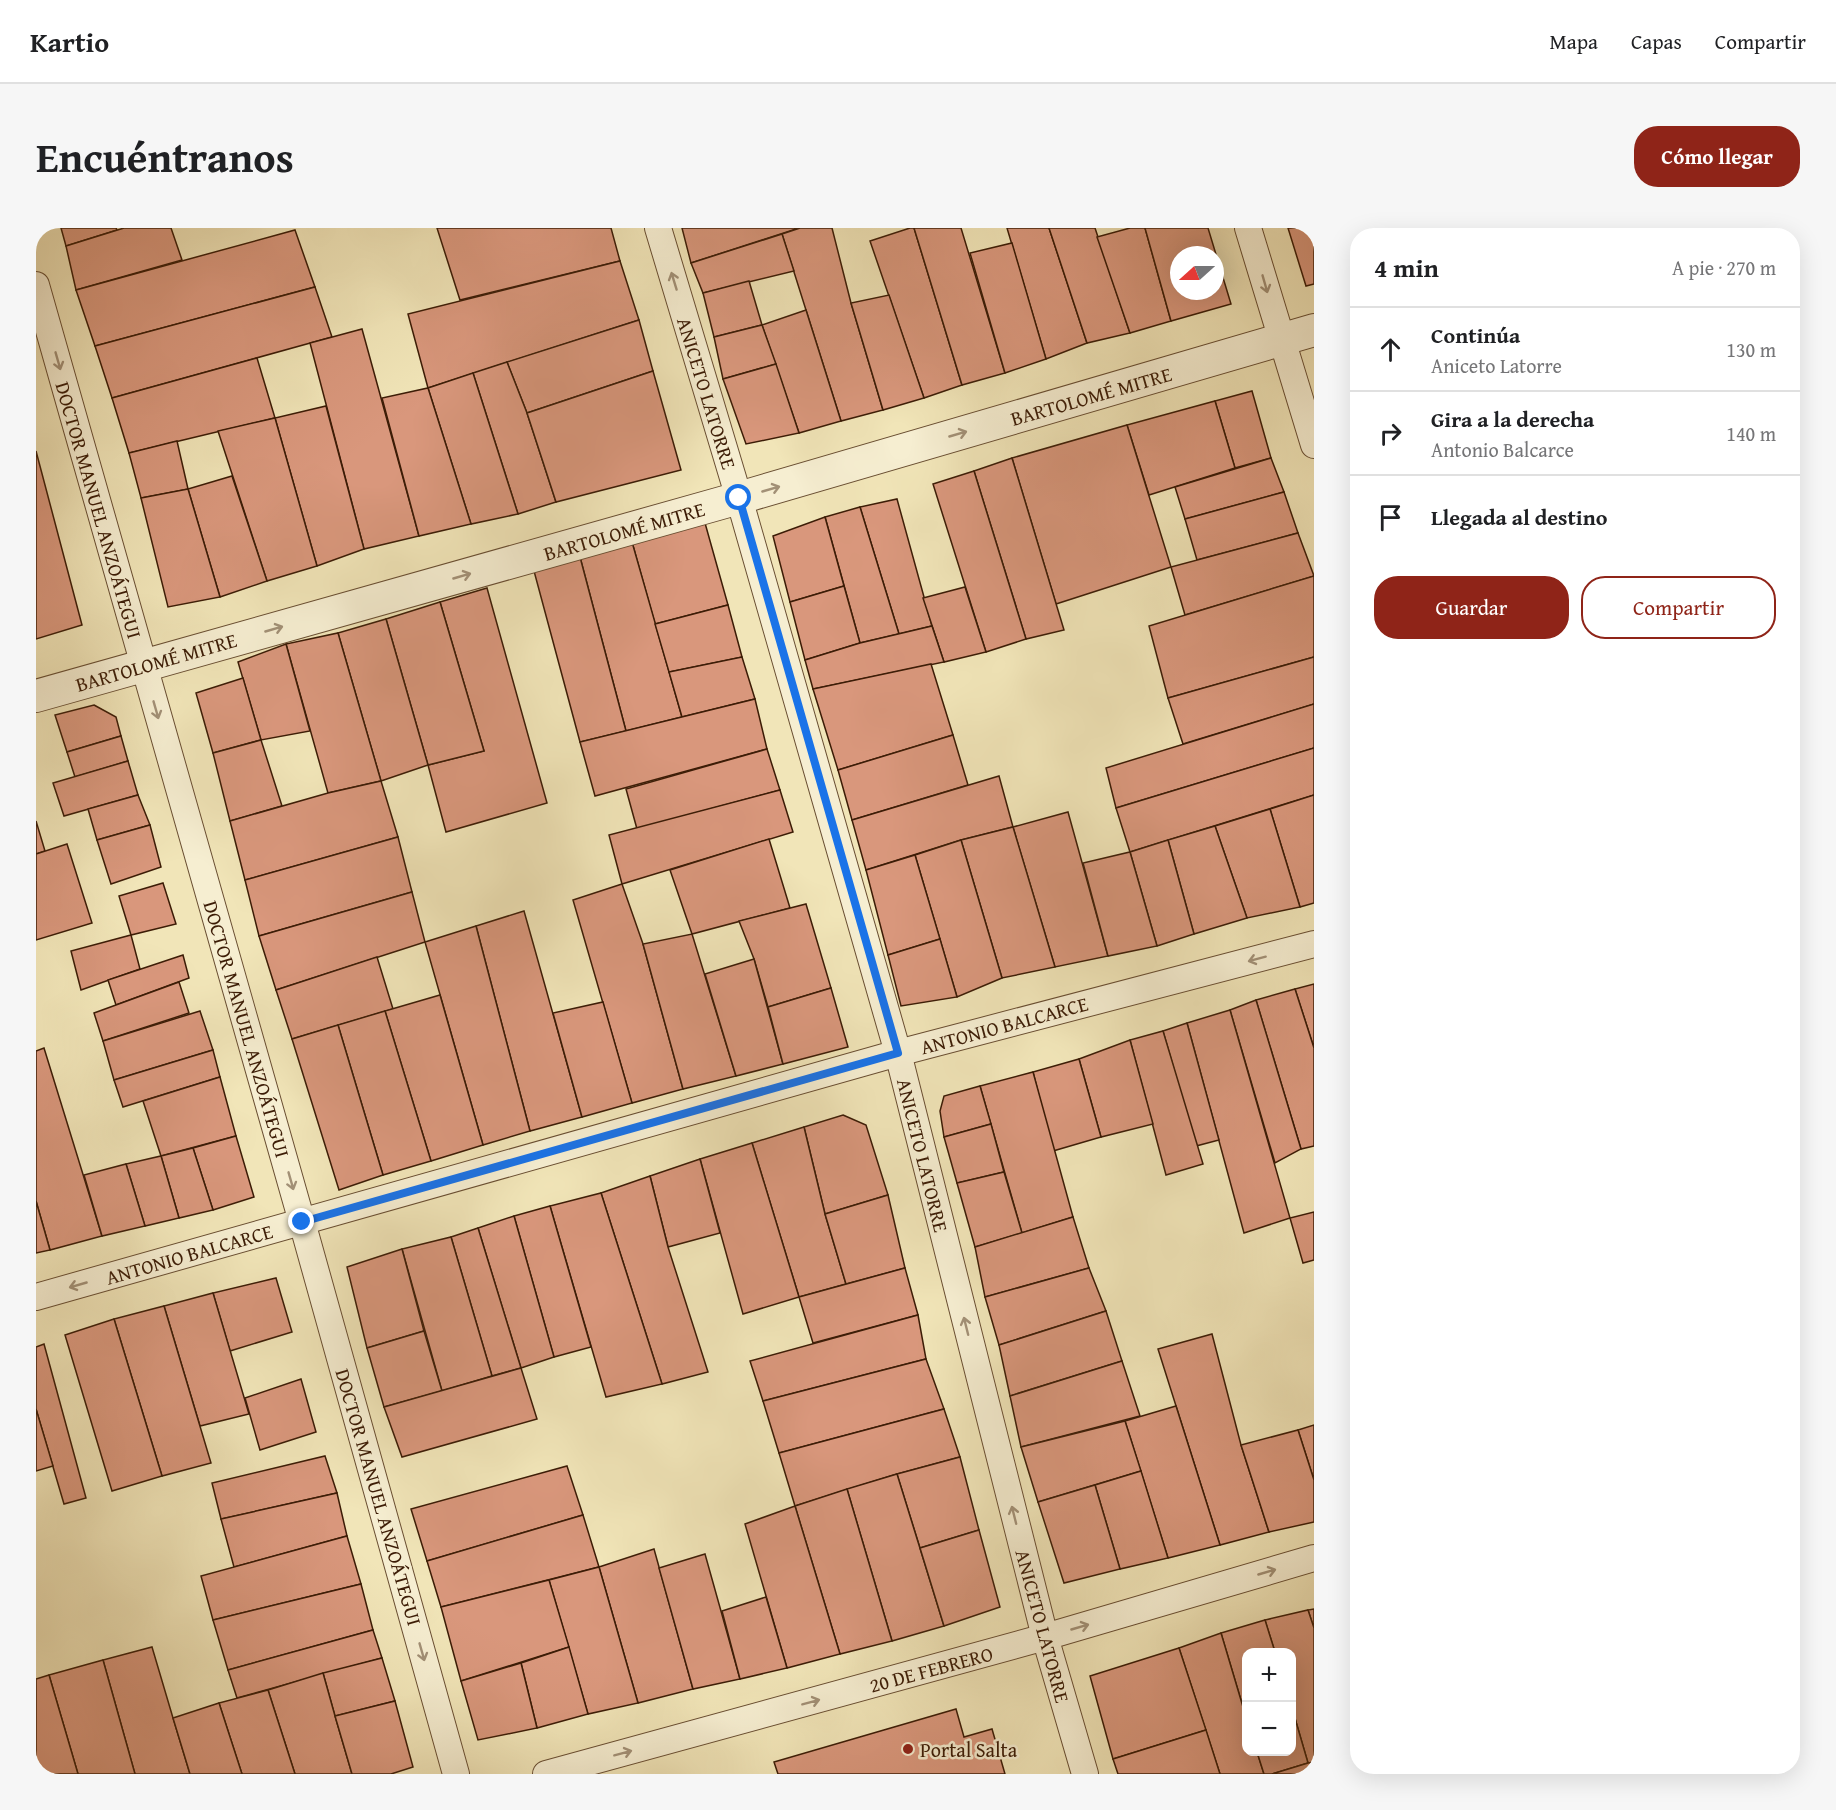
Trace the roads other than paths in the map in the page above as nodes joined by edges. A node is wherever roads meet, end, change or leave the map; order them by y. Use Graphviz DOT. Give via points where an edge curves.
graph roads {
  1 [pos="658,228"];
  2 [pos="1248,228"];
  3 [pos="36,285"];
  4 [pos="1314,330"];
  5 [pos="1282,340"];
  6 [pos="1314,445"];
  7 [pos="739,498"];
  8 [pos="143,666"];
  9 [pos="36,696"];
  10 [pos="1314,944"];
  11 [pos="898,1053"];
  12 [pos="302,1222"];
  13 [pos="36,1297"];
  14 [pos="1314,1558"];
  15 [pos="1045,1637"];
  16 [pos="456,1774"];
  17 [pos="546,1774"];
  18 [pos="1085,1774"];
  7 -- 1 [label="street, ANICETO LATORRE, one-way"];
  2 -- 5 [label="street, one-way"];
  3 -- 8 [label="street, DOCTOR MANUEL ANZOÁTEGUI, one-way"];
  4 -- 5 [label="street, BARTOLOMÉ MITRE"];
  5 -- 6 [label="street"];
  7 -- 5 [label="street, BARTOLOMÉ MITRE, one-way"];
  8 -- 7 [label="street, BARTOLOMÉ MITRE, one-way"];
  7 -- 11 [label="street, ANICETO LATORRE"];
  8 -- 9 [label="street, BARTOLOMÉ MITRE"];
  8 -- 12 [label="street, DOCTOR MANUEL ANZOÁTEGUI, one-way"];
  10 -- 11 [label="street, ANTONIO BALCARCE, one-way"];
  11 -- 12 [label="street, ANTONIO BALCARCE"];
  15 -- 11 [label="street, ANICETO LATORRE, one-way"];
  12 -- 13 [label="street, ANTONIO BALCARCE, one-way"];
  12 -- 16 [label="street, DOCTOR MANUEL ANZOÁTEGUI, one-way"];
  15 -- 14 [label="street, 20 DE FEBRERO, one-way"];
  17 -- 15 [label="street, 20 DE FEBRERO, one-way"];
  15 -- 18 [label="street, ANICETO LATORRE"];
}
